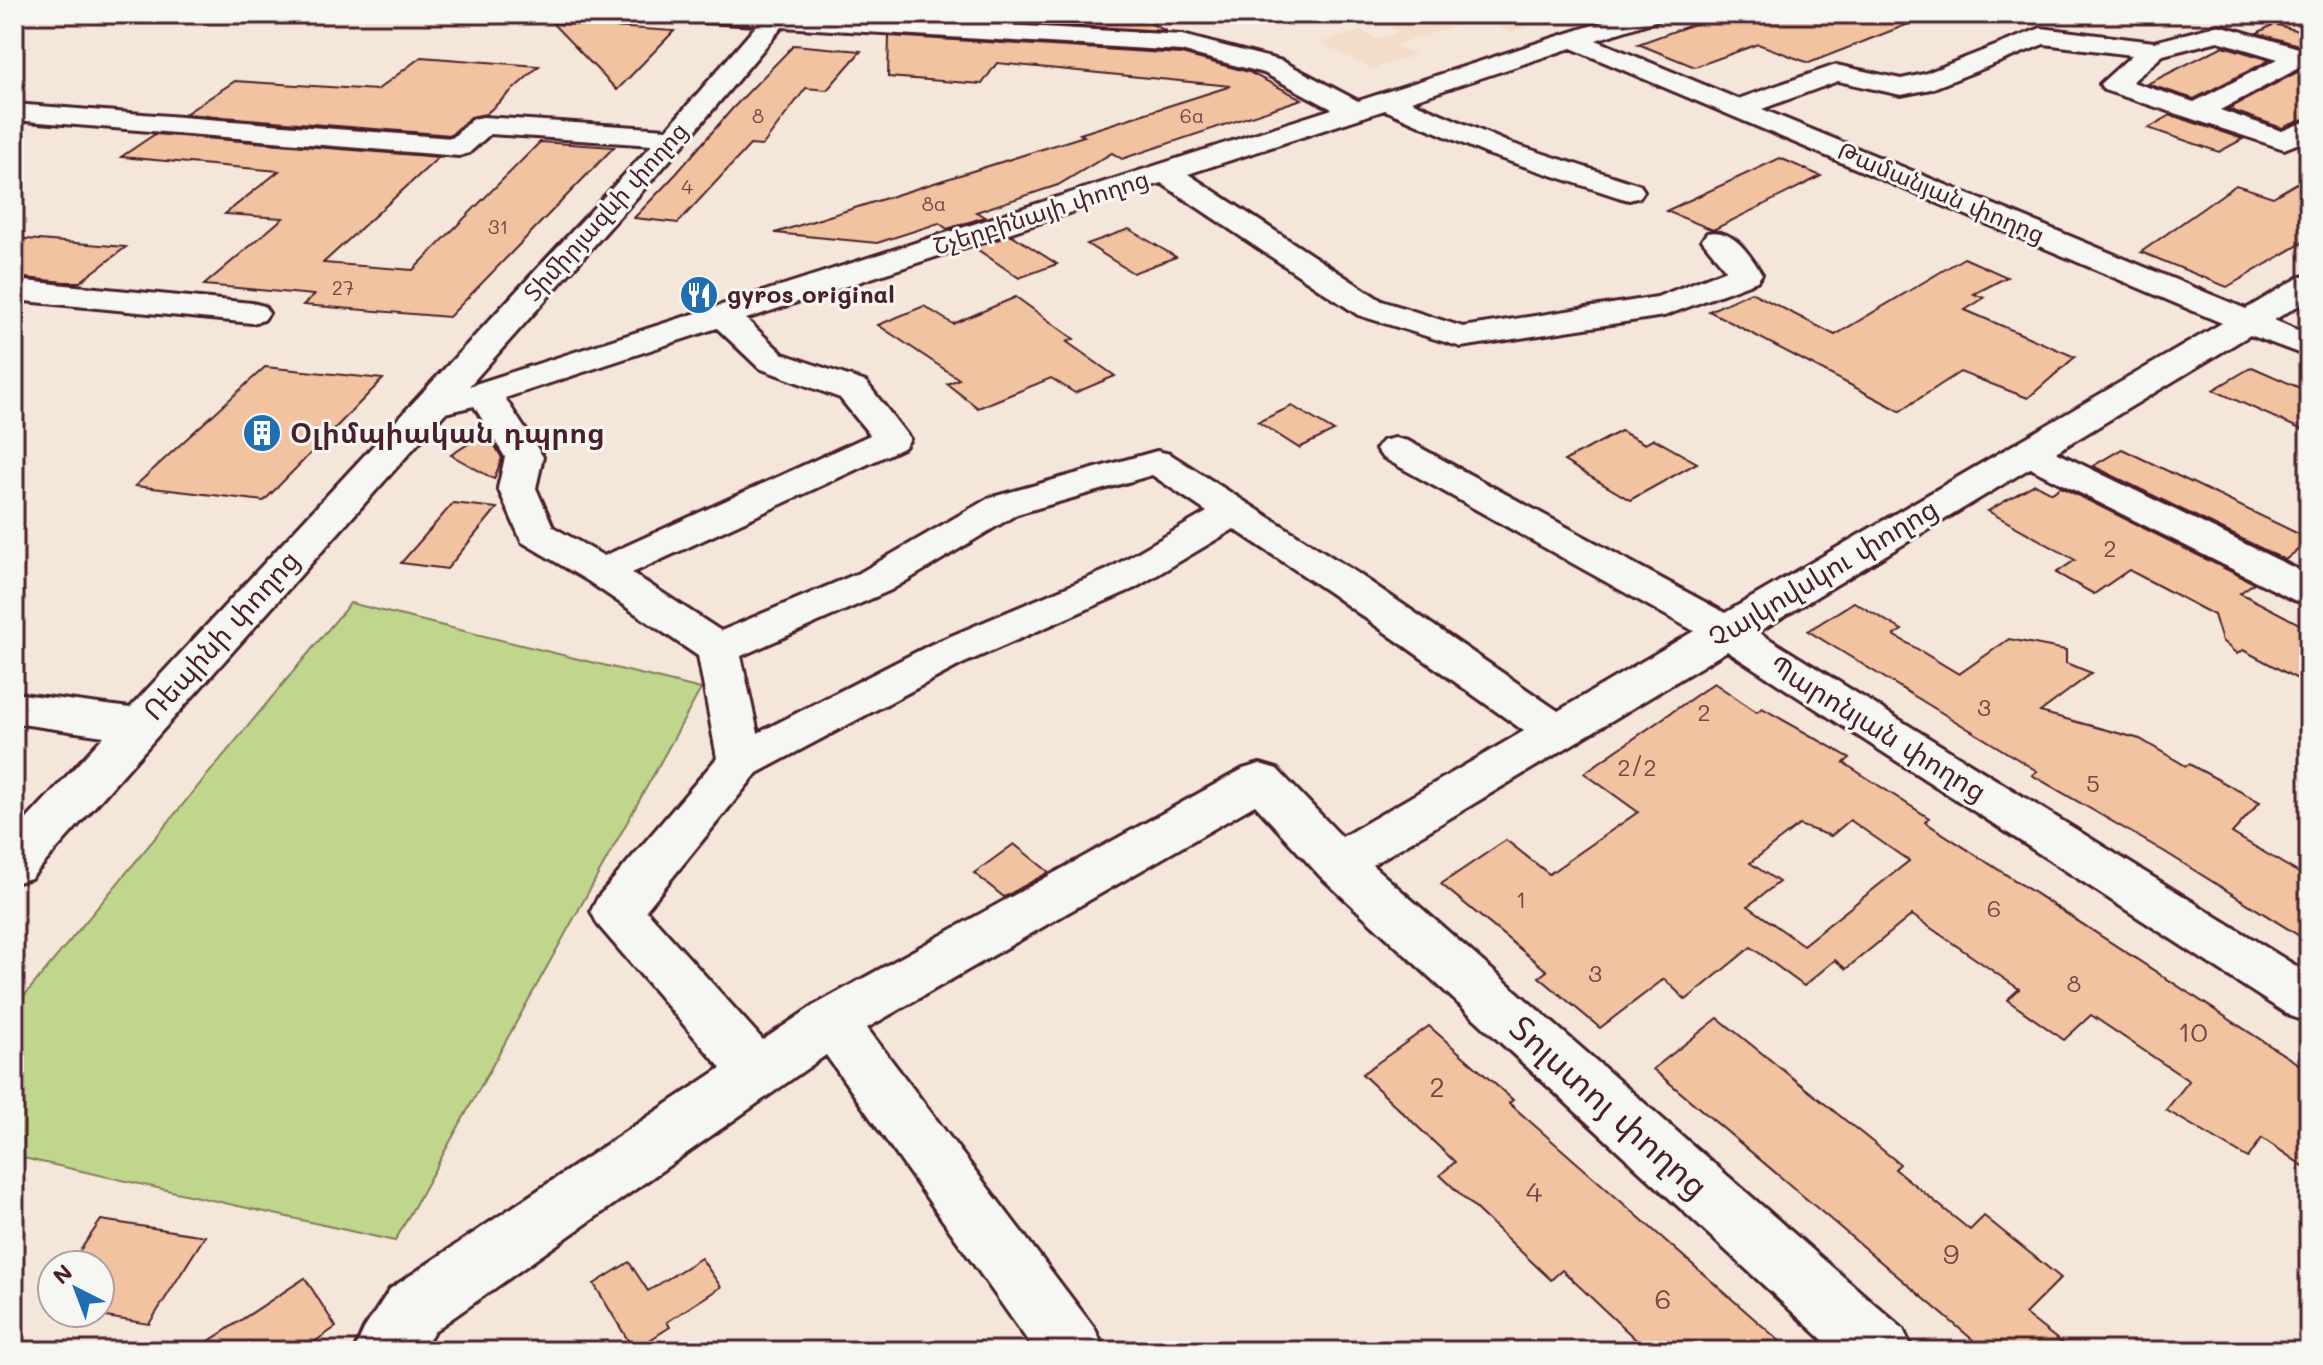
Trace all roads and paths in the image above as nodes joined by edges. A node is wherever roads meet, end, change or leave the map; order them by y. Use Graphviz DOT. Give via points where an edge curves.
graph roads {
  1 [pos="687,14"];
  2 [pos="1652,14"];
  3 [pos="778,17"];
  4 [pos="1609,20"];
  5 [pos="1573,40"];
  6 [pos="2154,50"];
  7 [pos="2305,58"];
  8 [pos="1388,101"];
  9 [pos="1738,108"];
  10 [pos="1357,111"];
  11 [pos="14,112"];
  12 [pos="2196,112"];
  13 [pos="2309,128"];
  14 [pos="674,138"];
  15 [pos="1166,173"];
  16 [pos="1629,191"];
  17 [pos="1718,240"];
  18 [pos="2309,285"];
  19 [pos="14,290"];
  20 [pos="252,313"];
  21 [pos="724,316"];
  22 [pos="2247,321"];
  23 [pos="2309,347"];
  24 [pos="484,393"];
  25 [pos="428,406"];
  26 [pos="1395,449"];
  27 [pos="2027,452"];
  28 [pos="1235,512"];
  29 [pos="602,572"];
  30 [pos="2309,591"];
  31 [pos="1726,631"];
  32 [pos="718,649"];
  33 [pos="14,708"];
  34 [pos="139,725"];
  35 [pos="1557,732"];
  36 [pos="741,761"];
  37 [pos="1337,863"];
  38 [pos="14,865"];
  39 [pos="2309,1001"];
  40 [pos="832,1022"];
  41 [pos="759,1073"];
  42 [pos="386,1351"];
  43 [pos="1073,1351"];
  44 [pos="1881,1351"];
  1 -- 3 [label="street"];
  2 -- 4 [label="street, Շչերբինայի փողոց"];
  3 -- 10 [label="street" via="1182,43 1273,67"];
  3 -- 14 [label="street, Տիմիրյազևի փողոց"];
  4 -- 5 [label="street, Շչերբինայի փողոց"];
  5 -- 8 [label="street, Շչերբինայի փողոց"];
  5 -- 9 [label="street, Թամանյան փողոց"];
  6 -- 7 [label="street" via="2219,33"];
  6 -- 9 [label="street" via="2041,36 1931,81 1901,87 1836,73"];
  6 -- 12 [label="street" via="2113,84"];
  7 -- 12 [label="street"];
  8 -- 10 [label="street, Շչերբինայի փողոց"];
  8 -- 16 [label="street" via="1497,148"];
  9 -- 22 [label="street, Թամանյան փողոց"];
  10 -- 15 [label="street, Շչերբինայի փողոց"];
  11 -- 14 [label="street" via="459,147 483,125"];
  12 -- 13 [label="street" via="2284,141"];
  14 -- 25 [label="street, Տիմիրյազևի փողոց"];
  15 -- 17 [label="street" via="1370,308 1461,337 1664,306 1746,274"];
  15 -- 21 [label="street, Շչերբինայի փողոց"];
  18 -- 22 [label="street, Չայկովսկու փողոց"];
  19 -- 20 [label="street"];
  21 -- 24 [label="street, Շչերբինայի փողոց"];
  21 -- 29 [label="street" via="771,361 853,390 892,439"];
  22 -- 23 [label="street, Թամանյան փողոց"];
  22 -- 27 [label="street, Չայկովսկու փողոց"];
  24 -- 25 [label="street, Շչերբինայի փողոց"];
  24 -- 29 [label="street" via="524,457 517,488 536,534"];
  25 -- 34 [label="street, Ռեպինի փողոց"];
  26 -- 31 [label="street, Պարոնյան փողոց"];
  27 -- 30 [label="street"];
  27 -- 31 [label="street, Չայկովսկու փողոց"];
  28 -- 32 [label="street" via="1157,462 1003,506 876,581"];
  28 -- 35 [label="street"];
  28 -- 36 [label="street" via="1121,579 947,654"];
  29 -- 32 [label="street"];
  31 -- 35 [label="street, Չայկովսկու փողոց"];
  31 -- 39 [label="street, Պարոնյան փողոց"];
  32 -- 36 [label="street"];
  33 -- 34 [label="street"];
  34 -- 38 [label="street, Ռեպինի փողոց"];
  35 -- 37 [label="street, Չայկովսկու փողոց"];
  36 -- 41 [label="street" via="616,911"];
  37 -- 40 [label="street, Տոլստոյ փողոց" via="1260,781"];
  37 -- 44 [label="street, Տոլստոյ փողոց"];
  40 -- 41 [label="street"];
  40 -- 43 [label="street"];
  41 -- 42 [label="street" via="412,1310"];
}
